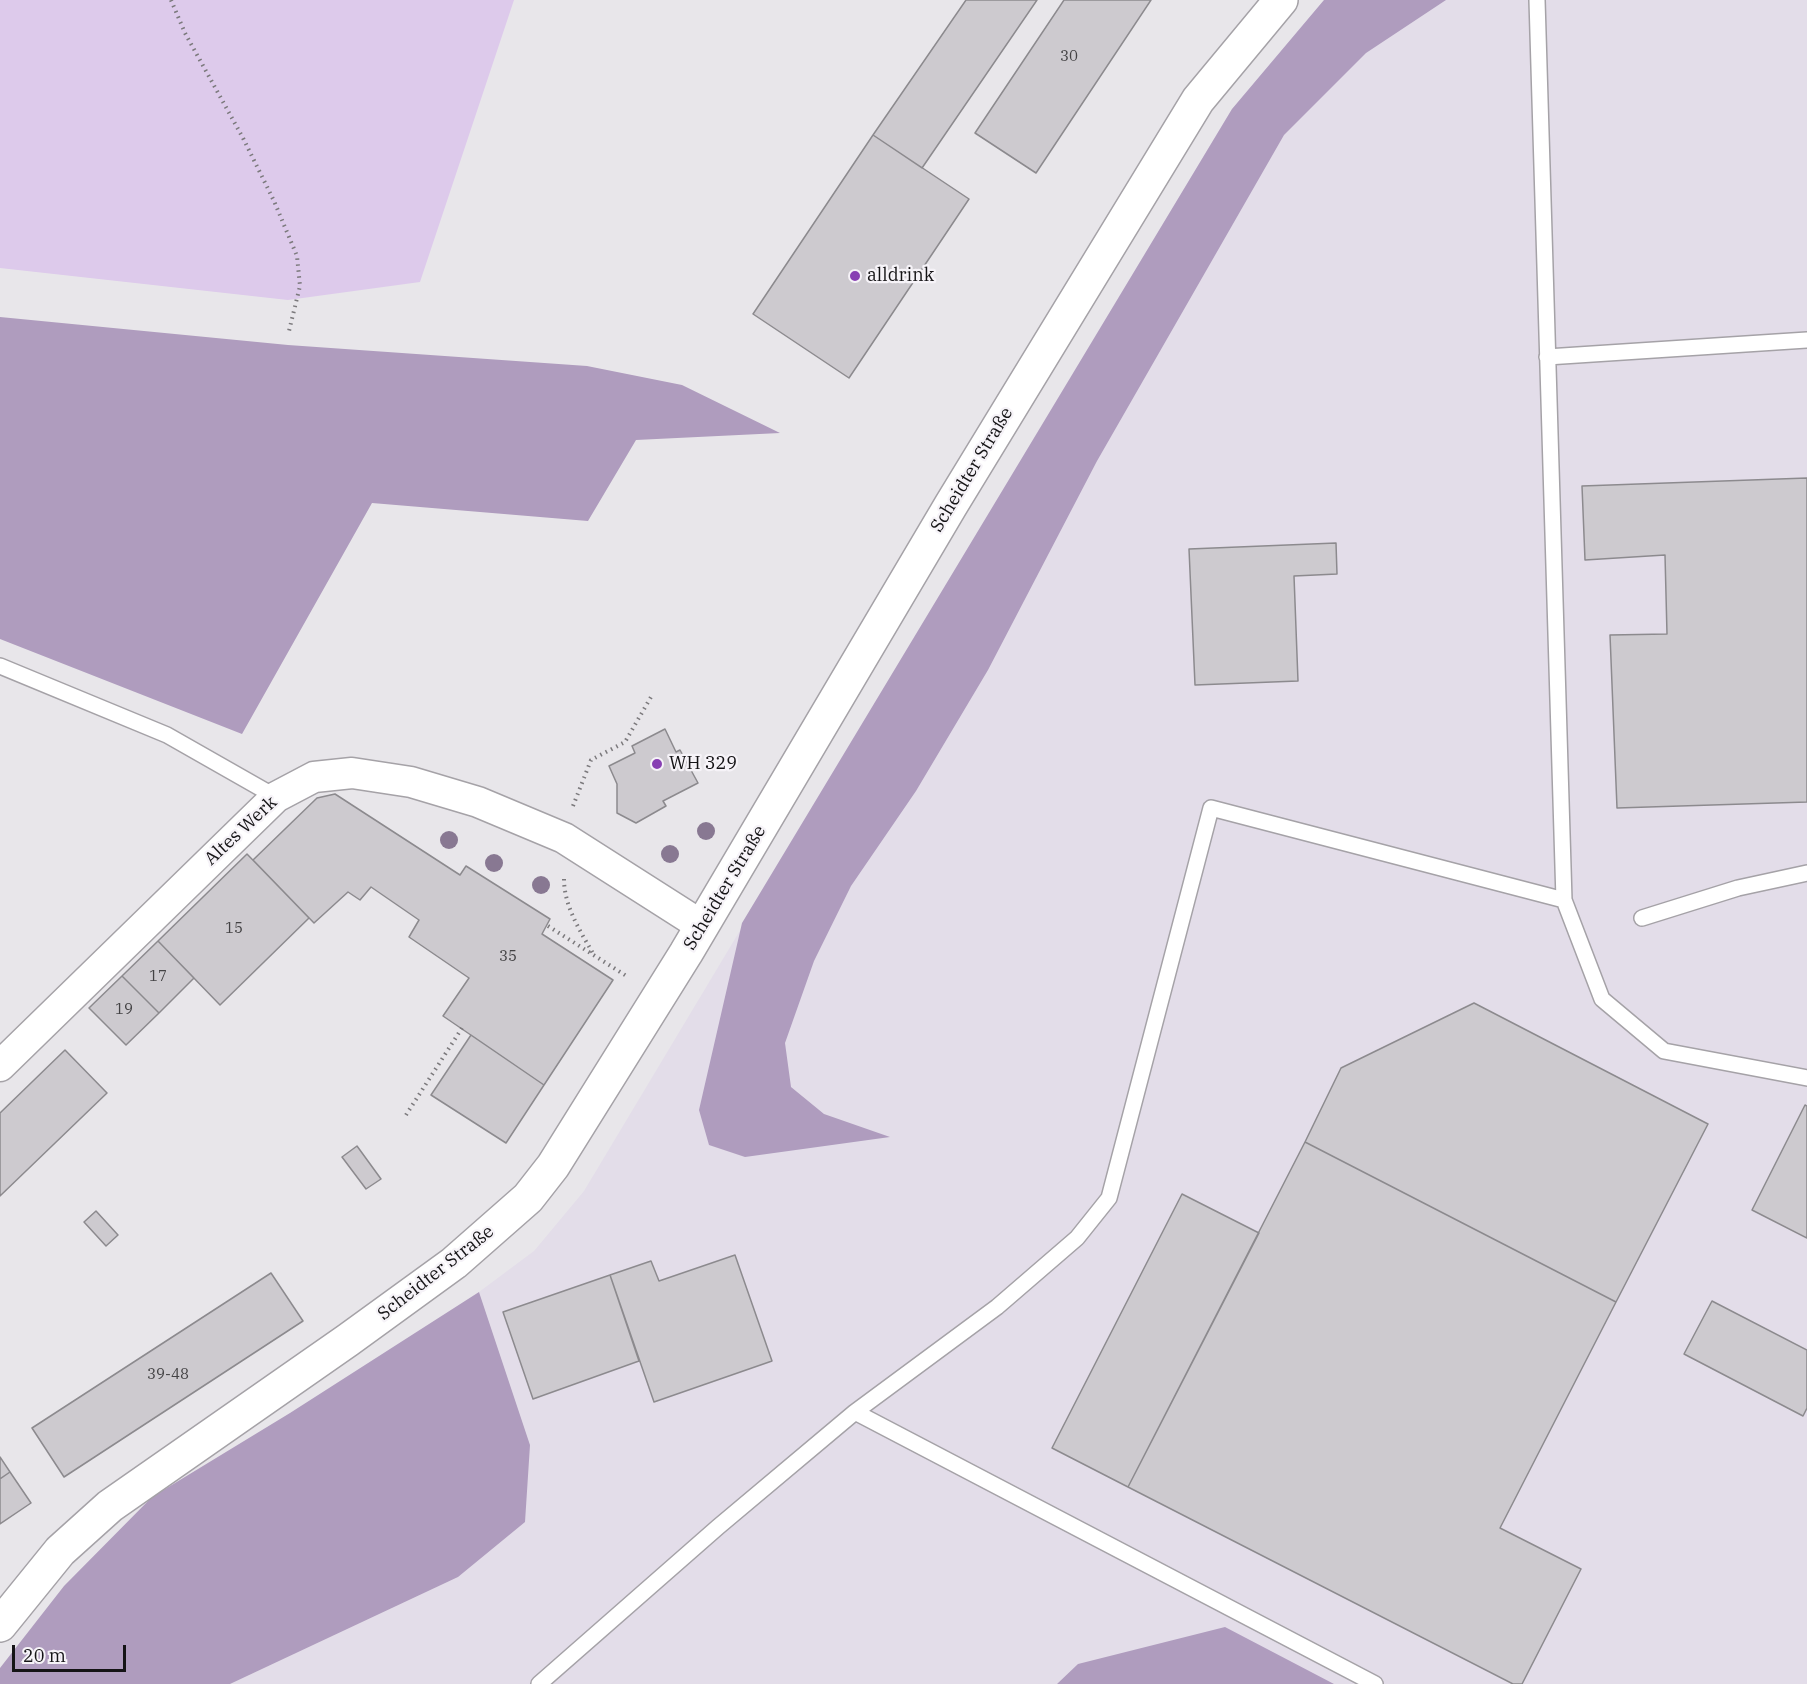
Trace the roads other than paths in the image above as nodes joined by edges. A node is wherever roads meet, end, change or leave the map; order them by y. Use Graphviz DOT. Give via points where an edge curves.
graph roads {
  1 [pos="1281,0"];
  2 [pos="1537,0"];
  3 [pos="1807,340"];
  4 [pos="1547,357"];
  5 [pos="0,666"];
  6 [pos="276,797"];
  7 [pos="1807,873"];
  8 [pos="1564,900"];
  9 [pos="1642,918"];
  10 [pos="702,926"];
  11 [pos="0,1066"];
  12 [pos="1807,1078"];
  13 [pos="855,1412"];
  14 [pos="0,1625"];
  15 [pos="539,1684"];
  16 [pos="1375,1684"];
  1 -- 10 [label="main road, Scheidter Straße" via="1198,100 957,495"];
  2 -- 4 [label="lane"];
  3 -- 4 [label="lane"];
  4 -- 8 [label="lane"];
  5 -- 6 [label="lane" via="167,735"];
  6 -- 10 [label="street, Altes Werk" via="314,777 352,773 411,782 478,802 564,838"];
  6 -- 11 [label="street, Altes Werk"];
  7 -- 9 [label="lane" via="1738,888"];
  8 -- 12 [label="lane" via="1602,999 1664,1051"];
  8 -- 13 [label="lane" via="1210,808 1108,1198 1077,1238 997,1307"];
  10 -- 14 [label="main road, Scheidter Straße" via="553,1166 528,1198 420,1289 110,1506 60,1551"];
  13 -- 15 [label="lane"];
  13 -- 16 [label="lane"];
}
